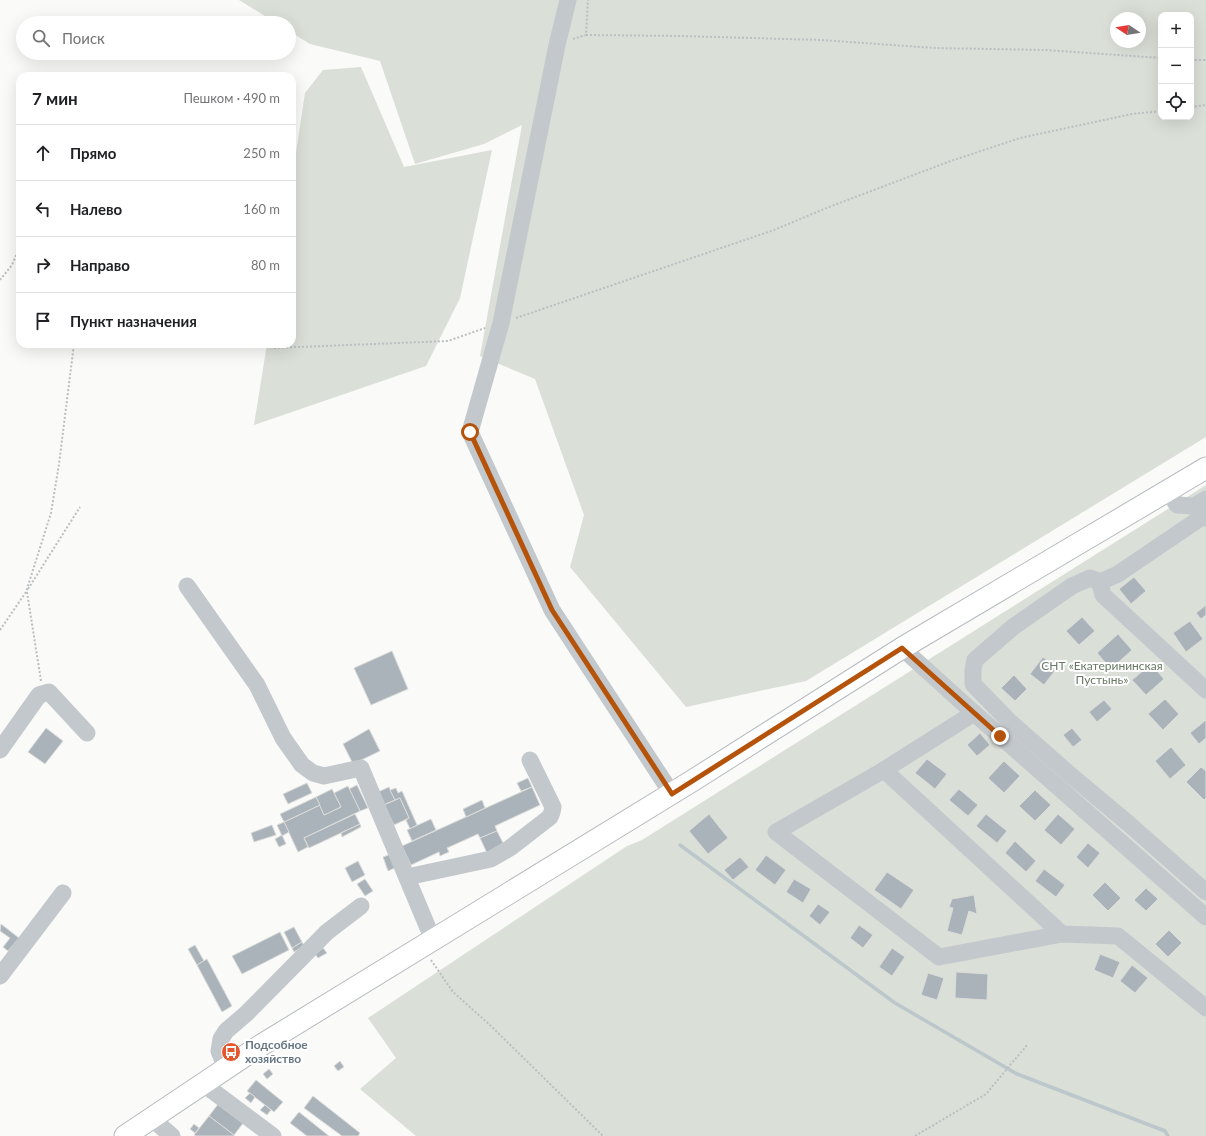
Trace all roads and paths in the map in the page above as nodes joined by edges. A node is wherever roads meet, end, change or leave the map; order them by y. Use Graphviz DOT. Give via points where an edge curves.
graph roads {
  1 [pos="568,0"];
  2 [pos="588,0"];
  3 [pos="586,35"];
  4 [pos="557,44"];
  5 [pos="1158,58"];
  6 [pos="1194,60"];
  7 [pos="1206,60"];
  8 [pos="1206,105"];
  9 [pos="1194,107"];
  10 [pos="1158,110"];
  11 [pos="16,256"];
  12 [pos="0,280"];
  13 [pos="501,323"];
  14 [pos="296,347"];
  15 [pos="73,348"];
  16 [pos="1206,468"];
  17 [pos="1168,491"];
  18 [pos="80,507"];
  19 [pos="1202,510"];
  20 [pos="1100,582"];
  21 [pos="187,586"];
  22 [pos="26,592"];
  23 [pos="0,630"];
  24 [pos="902,648"];
  25 [pos="1206,690"];
  26 [pos="43,694"];
  27 [pos="974,713"];
  28 [pos="87,733"];
  29 [pos="0,750"];
  30 [pos="530,760"];
  31 [pos="884,770"];
  32 [pos="672,794"];
  33 [pos="406,877"];
  34 [pos="1206,892"];
  35 [pos="63,893"];
  36 [pos="361,906"];
  37 [pos="1206,917"];
  38 [pos="1062,934"];
  39 [pos="428,943"];
  40 [pos="0,976"];
  41 [pos="1206,1008"];
  42 [pos="1027,1045"];
  43 [pos="226,1068"];
  44 [pos="202,1083"];
  45 [pos="151,1118"];
  46 [pos="125,1136"];
  47 [pos="172,1136"];
  48 [pos="273,1136"];
  49 [pos="603,1136"];
  50 [pos="915,1136"];
  1 -- 4 [label="street"];
  2 -- 3 [label="path"];
  3 -- 4 [label="path"];
  3 -- 5 [label="path" via="821,40"];
  4 -- 13 [label="street"];
  6 -- 7 [label="path"];
  8 -- 9 [label="path"];
  10 -- 13 [label="path" via="1020,138 948,162 774,230"];
  11 -- 12 [label="path"];
  13 -- 14 [label="path" via="448,341"];
  13 -- 32 [label="street" via="470,432 552,610"];
  15 -- 22 [label="path" via="51,513"];
  16 -- 17 [label="main road"];
  17 -- 19 [label="street" via="1177,504"];
  17 -- 24 [label="main road"];
  18 -- 22 [label="path"];
  19 -- 20 [label="street" via="1158,547 1118,574"];
  20 -- 25 [label="street" via="1103,595"];
  20 -- 34 [label="street" via="1090,578 1072,586 1013,627 975,660 973,684 1008,720"];
  21 -- 33 [label="street" via="257,686 283,738 302,765 324,776 362,768"];
  22 -- 23 [label="path"];
  22 -- 26 [label="path"];
  24 -- 27 [label="street"];
  24 -- 32 [label="main road"];
  26 -- 28 [label="street" via="49,692"];
  26 -- 29 [label="street" via="39,695"];
  27 -- 31 [label="street"];
  27 -- 37 [label="street"];
  30 -- 33 [label="street" via="553,807 550,816 510,848 491,858"];
  31 -- 38 [label="street"];
  31 -- 38 [label="street" via="776,832 939,958"];
  32 -- 39 [label="main road"];
  33 -- 39 [label="street"];
  35 -- 40 [label="street"];
  36 -- 43 [label="street" via="327,932 226,1031 219,1051"];
  38 -- 41 [label="street" via="1118,936"];
  39 -- 43 [label="main road"];
  39 -- 49 [label="path" via="454,992"];
  42 -- 50 [label="path" via="986,1094"];
  43 -- 44 [label="main road"];
  44 -- 45 [label="main road"];
  44 -- 48 [label="street"];
  45 -- 46 [label="main road"];
  45 -- 47 [label="street"];
}
